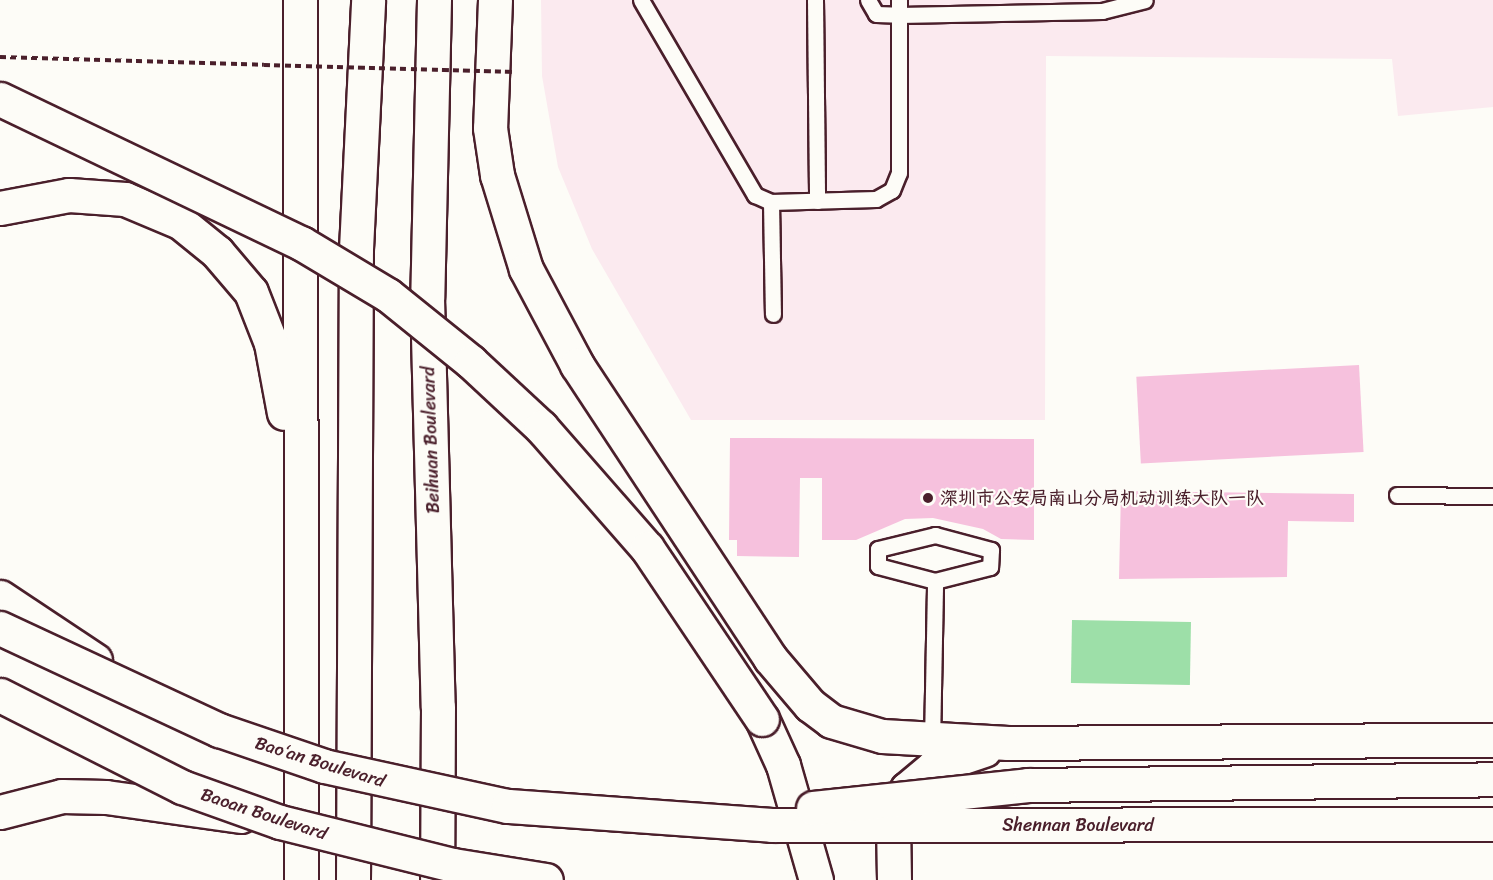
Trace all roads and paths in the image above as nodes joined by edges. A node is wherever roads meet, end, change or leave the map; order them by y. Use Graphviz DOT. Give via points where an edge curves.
graph roads {
  1 [pos="300,0"];
  2 [pos="368,0"];
  3 [pos="434,0"];
  4 [pos="454,0"];
  5 [pos="495,0"];
  6 [pos="641,0"];
  7 [pos="815,0"];
  8 [pos="868,0"];
  9 [pos="1145,0"];
  10 [pos="994,6"];
  11 [pos="899,8"];
  12 [pos="431,54"];
  13 [pos="0,57"];
  14 [pos="516,72"];
  15 [pos="0,99"];
  16 [pos="817,201"];
  17 [pos="771,202"];
  18 [pos="0,208"];
  19 [pos="773,314"];
  20 [pos="299,485"];
  21 [pos="1397,495"];
  22 [pos="1493,496"];
  23 [pos="935,581"];
  24 [pos="0,597"];
  25 [pos="0,628"];
  26 [pos="0,695"];
  27 [pos="438,707"];
  28 [pos="219,730"];
  29 [pos="1493,740"];
  30 [pos="934,741"];
  31 [pos="1008,743"];
  32 [pos="1493,779"];
  33 [pos="907,789"];
  34 [pos="0,812"];
  35 [pos="280,822"];
  36 [pos="662,822"];
  37 [pos="1493,824"];
  38 [pos="301,880"];
  39 [pos="353,880"];
  40 [pos="437,880"];
  41 [pos="461,880"];
  42 [pos="546,880"];
  43 [pos="816,880"];
  44 [pos="894,880"];
  1 -- 20 [label="main road"];
  2 -- 39 [label="main road" via="356,249"];
  3 -- 12 [label="main road, Beihuan Boulevard"];
  4 -- 12 [label="main road"];
  5 -- 30 [label="main road" via="489,90 496,175 526,269 577,365 770,658 810,705 855,730"];
  6 -- 17 [label="lane" via="755,195"];
  7 -- 16 [label="lane"];
  8 -- 11 [label="lane" via="876,14"];
  9 -- 10 [label="lane" via="1102,11"];
  10 -- 11 [label="lane"];
  11 -- 16 [label="lane" via="899,173 892,190 876,199"];
  12 -- 27 [label="main road, Beihuan Boulevard" via="427,298"];
  13 -- 14 [label="path, bridge"];
  15 -- 43 [label="main road, bridge" via="301,243 388,296 471,362 541,427 647,548 762,719 787,775"];
  16 -- 17 [label="lane"];
  17 -- 19 [label="lane"];
  18 -- 20 [label="main road" via="69,195 124,199 180,222 217,252 251,292 271,343"];
  20 -- 38 [label="main road"];
  21 -- 22 [label="lane"];
  23 -- 23 [label="lane" via="990,567 991,550 935,535 878,549 878,566"];
  23 -- 30 [label="lane"];
  24 -- 28 [label="main road, bridge" via="124,678"];
  25 -- 28 [label="main road, Bao‘an Boulevard, bridge"];
  26 -- 35 [label="main road, Baoan Boulevard, bridge" via="150,773"];
  27 -- 40 [label="main road, Beihuan Boulevard"];
  27 -- 41 [label="main road"];
  28 -- 36 [label="main road, Bao‘an Boulevard, bridge" via="415,789 508,806"];
  29 -- 31 [label="main road"];
  30 -- 31 [label="main road"];
  30 -- 33 [label="lane"];
  31 -- 33 [label="main road" via="933,767"];
  32 -- 36 [label="main road, bridge" via="1028,785"];
  33 -- 44 [label="main road" via="893,820"];
  34 -- 35 [label="main road, bridge" via="62,796 106,797"];
  35 -- 42 [label="main road, Baoan Boulevard, bridge" via="453,865"];
  36 -- 37 [label="main road, Shennan Boulevard, bridge"];
}
